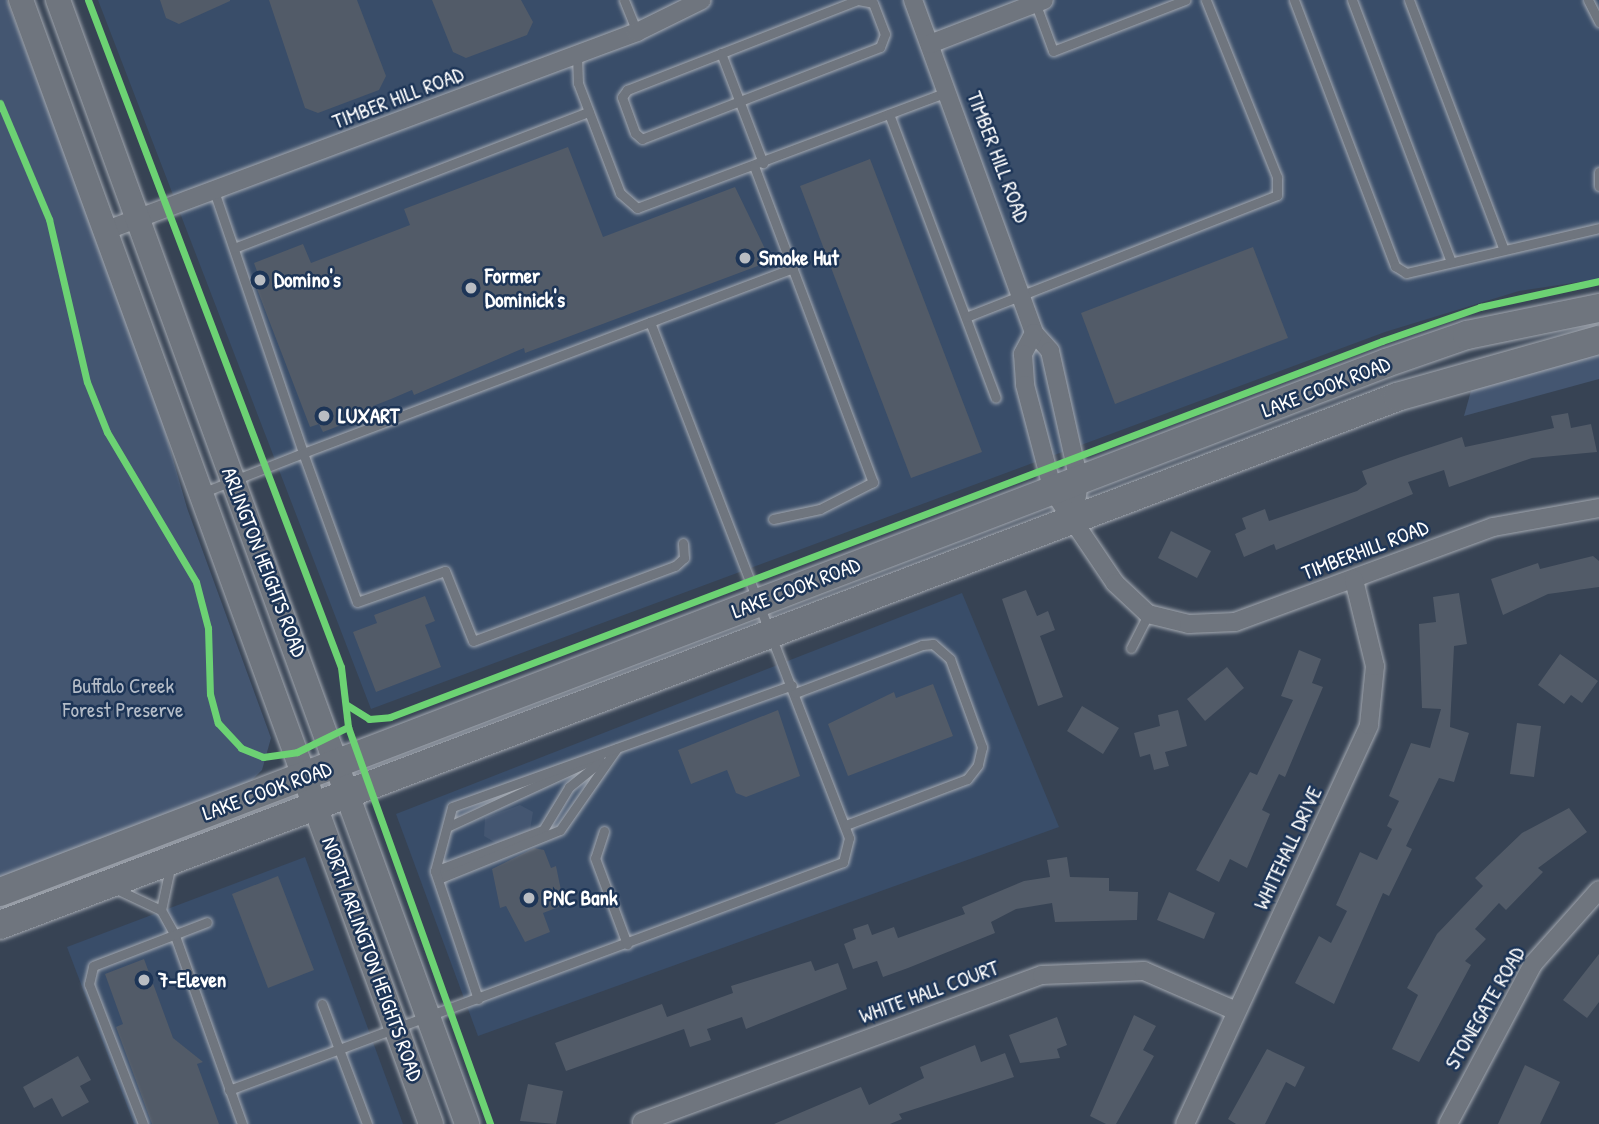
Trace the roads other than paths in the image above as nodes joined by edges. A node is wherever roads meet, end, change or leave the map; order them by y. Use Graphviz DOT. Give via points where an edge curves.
graph roads {
  1 [pos="21,0"];
  2 [pos="58,0"];
  3 [pos="624,0"];
  4 [pos="702,0"];
  5 [pos="913,0"];
  6 [pos="1185,0"];
  7 [pos="1206,0"];
  8 [pos="1294,0"];
  9 [pos="1352,0"];
  10 [pos="1409,0"];
  11 [pos="1588,0"];
  12 [pos="1038,1"];
  13 [pos="1599,22"];
  14 [pos="637,32"];
  15 [pos="930,44"];
  16 [pos="721,53"];
  17 [pos="577,55"];
  18 [pos="949,92"];
  19 [pos="739,101"];
  20 [pos="589,112"];
  21 [pos="889,114"];
  22 [pos="759,164"];
  23 [pos="1599,172"];
  24 [pos="1599,186"];
  25 [pos="214,191"];
  26 [pos="139,220"];
  27 [pos="1599,229"];
  28 [pos="107,230"];
  29 [pos="234,248"];
  30 [pos="1504,250"];
  31 [pos="1451,262"];
  32 [pos="793,268"];
  33 [pos="1026,295"];
  34 [pos="1599,308"];
  35 [pos="965,317"];
  36 [pos="650,322"];
  37 [pos="1034,333"];
  38 [pos="1599,340"];
  39 [pos="996,398"];
  40 [pos="303,453"];
  41 [pos="1079,481"];
  42 [pos="232,482"];
  43 [pos="1053,491"];
  44 [pos="202,493"];
  45 [pos="1599,508"];
  46 [pos="1074,518"];
  47 [pos="773,519"];
  48 [pos="683,543"];
  49 [pos="1354,580"];
  50 [pos="760,601"];
  51 [pos="1148,614"];
  52 [pos="773,634"];
  53 [pos="1131,648"];
  54 [pos="794,689"];
  55 [pos="618,747"];
  56 [pos="334,766"];
  57 [pos="311,792"];
  58 [pos="345,794"];
  59 [pos="846,825"];
  60 [pos="447,827"];
  61 [pos="604,831"];
  62 [pos="172,859"];
  63 [pos="437,875"];
  64 [pos="106,884"];
  65 [pos="1599,890"];
  66 [pos="0,892"];
  67 [pos="161,911"];
  68 [pos="207,922"];
  69 [pos="0,925"];
  70 [pos="174,933"];
  71 [pos="627,944"];
  72 [pos="478,999"];
  73 [pos="322,1003"];
  74 [pos="1236,1011"];
  75 [pos="429,1019"];
  76 [pos="398,1032"];
  77 [pos="340,1050"];
  78 [pos="229,1090"];
  79 [pos="642,1122"];
  80 [pos="143,1124"];
  81 [pos="242,1124"];
  82 [pos="367,1124"];
  83 [pos="431,1124"];
  84 [pos="467,1124"];
  85 [pos="1185,1124"];
  86 [pos="1448,1124"];
  1 -- 28 [label="main road, ARLINGTON HEIGHTS ROAD"];
  2 -- 26 [label="main road, ARLINGTON HEIGHTS ROAD"];
  3 -- 14 [label="lane"];
  4 -- 14 [label="street, TIMBER HILL ROAD"];
  5 -- 15 [label="street, TIMBER HILL ROAD"];
  6 -- 12 [label="lane" via="1053,51"];
  7 -- 33 [label="lane" via="1277,177 1277,195"];
  8 -- 31 [label="lane" via="1395,265 1406,273"];
  9 -- 31 [label="lane"];
  10 -- 30 [label="lane"];
  11 -- 13 [label="lane"];
  12 -- 15 [label="street"];
  14 -- 17 [label="street, TIMBER HILL ROAD"];
  15 -- 18 [label="street, TIMBER HILL ROAD"];
  16 -- 19 [label="lane"];
  16 -- 19 [label="lane" via="627,90 622,97 635,133 642,139"];
  16 -- 19 [label="lane" via="858,0 873,3 885,34 880,47"];
  17 -- 20 [label="lane" via="578,83"];
  17 -- 25 [label="street, TIMBER HILL ROAD"];
  18 -- 21 [label="lane"];
  18 -- 33 [label="street, TIMBER HILL ROAD"];
  19 -- 22 [label="lane"];
  20 -- 22 [label="lane" via="620,193 636,208"];
  20 -- 29 [label="lane"];
  21 -- 22 [label="lane"];
  21 -- 35 [label="lane"];
  22 -- 32 [label="lane"];
  23 -- 24 [label="lane"];
  25 -- 26 [label="street, TIMBER HILL ROAD"];
  25 -- 29 [label="lane"];
  26 -- 28 [label="street, TIMBER HILL ROAD"];
  26 -- 42 [label="main road, ARLINGTON HEIGHTS ROAD"];
  27 -- 30 [label="lane"];
  28 -- 44 [label="main road, ARLINGTON HEIGHTS ROAD"];
  29 -- 40 [label="lane"];
  30 -- 31 [label="lane"];
  32 -- 36 [label="lane"];
  32 -- 47 [label="lane" via="873,482 820,509"];
  33 -- 35 [label="lane"];
  33 -- 37 [label="street, TIMBER HILL ROAD"];
  34 -- 41 [label="main road, LAKE COOK ROAD" via="1467,335"];
  35 -- 39 [label="lane"];
  36 -- 40 [label="lane"];
  36 -- 50 [label="lane"];
  37 -- 41 [label="street, TIMBER HILL ROAD" via="1050,351"];
  37 -- 43 [label="street, TIMBER HILL ROAD" via="1023,354 1025,385"];
  38 -- 46 [label="main road, LAKE COOK ROAD" via="1433,384"];
  40 -- 42 [label="lane"];
  40 -- 48 [label="lane" via="357,602 445,572 473,641 675,566 684,558"];
  41 -- 43 [label="main road, LAKE COOK ROAD"];
  41 -- 46 [label="street, TIMBER HILL ROAD"];
  42 -- 44 [label="lane"];
  42 -- 56 [label="main road, ARLINGTON HEIGHTS ROAD" via="306,671"];
  43 -- 46 [label="street, TIMBER HILL ROAD"];
  43 -- 50 [label="main road, LAKE COOK ROAD"];
  44 -- 57 [label="main road, ARLINGTON HEIGHTS ROAD"];
  45 -- 49 [label="street, TIMBERHILL ROAD" via="1493,527"];
  46 -- 51 [label="street, TIMBERHILL ROAD" via="1115,583"];
  46 -- 52 [label="main road, LAKE COOK ROAD"];
  49 -- 51 [label="street, TIMBERHILL ROAD" via="1235,622 1189,624"];
  49 -- 74 [label="street, WHITEHALL DRIVE" via="1375,666 1370,725"];
  50 -- 52 [label="lane"];
  50 -- 56 [label="main road, LAKE COOK ROAD"];
  51 -- 53 [label="lane"];
  52 -- 54 [label="lane"];
  52 -- 58 [label="main road, LAKE COOK ROAD"];
  54 -- 55 [label="lane"];
  54 -- 59 [label="lane"];
  54 -- 59 [label="lane" via="922,645 933,644 950,659 982,747 978,765 967,779"];
  55 -- 60 [label="lane" via="525,796"];
  55 -- 60 [label="lane" via="452,807"];
  55 -- 63 [label="lane" via="569,787 543,830"];
  55 -- 63 [label="lane" via="560,830"];
  56 -- 57 [label="main road, LAKE COOK ROAD"];
  56 -- 58 [label="main road, ARLINGTON HEIGHTS ROAD"];
  57 -- 58 [label="main road, LAKE COOK ROAD"];
  57 -- 62 [label="main road, LAKE COOK ROAD"];
  57 -- 66 [label="main road, LAKE COOK ROAD"];
  57 -- 76 [label="main road, NORTH ARLINGTON HEIGHTS ROAD"];
  58 -- 75 [label="main road, ARLINGTON HEIGHTS ROAD"];
  59 -- 71 [label="lane" via="843,862"];
  60 -- 63 [label="lane"];
  61 -- 71 [label="lane" via="596,858"];
  62 -- 64 [label="main road, LAKE COOK ROAD"];
  62 -- 67 [label="lane"];
  63 -- 72 [label="lane"];
  64 -- 67 [label="lane"];
  64 -- 69 [label="main road, LAKE COOK ROAD"];
  65 -- 86 [label="street, STONEGATE ROAD" via="1533,964"];
  67 -- 70 [label="lane"];
  68 -- 70 [label="lane"];
  70 -- 78 [label="lane"];
  70 -- 80 [label="lane" via="93,966 89,984"];
  71 -- 72 [label="lane"];
  72 -- 75 [label="lane"];
  73 -- 77 [label="lane"];
  74 -- 79 [label="street, WHITE HALL COURT" via="1144,971 1042,975"];
  74 -- 85 [label="street, WHITEHALL DRIVE"];
  75 -- 76 [label="lane"];
  75 -- 84 [label="main road, ARLINGTON HEIGHTS ROAD"];
  76 -- 77 [label="lane"];
  76 -- 83 [label="main road, NORTH ARLINGTON HEIGHTS ROAD"];
  77 -- 78 [label="lane"];
  77 -- 82 [label="lane"];
  78 -- 81 [label="lane"];
}
